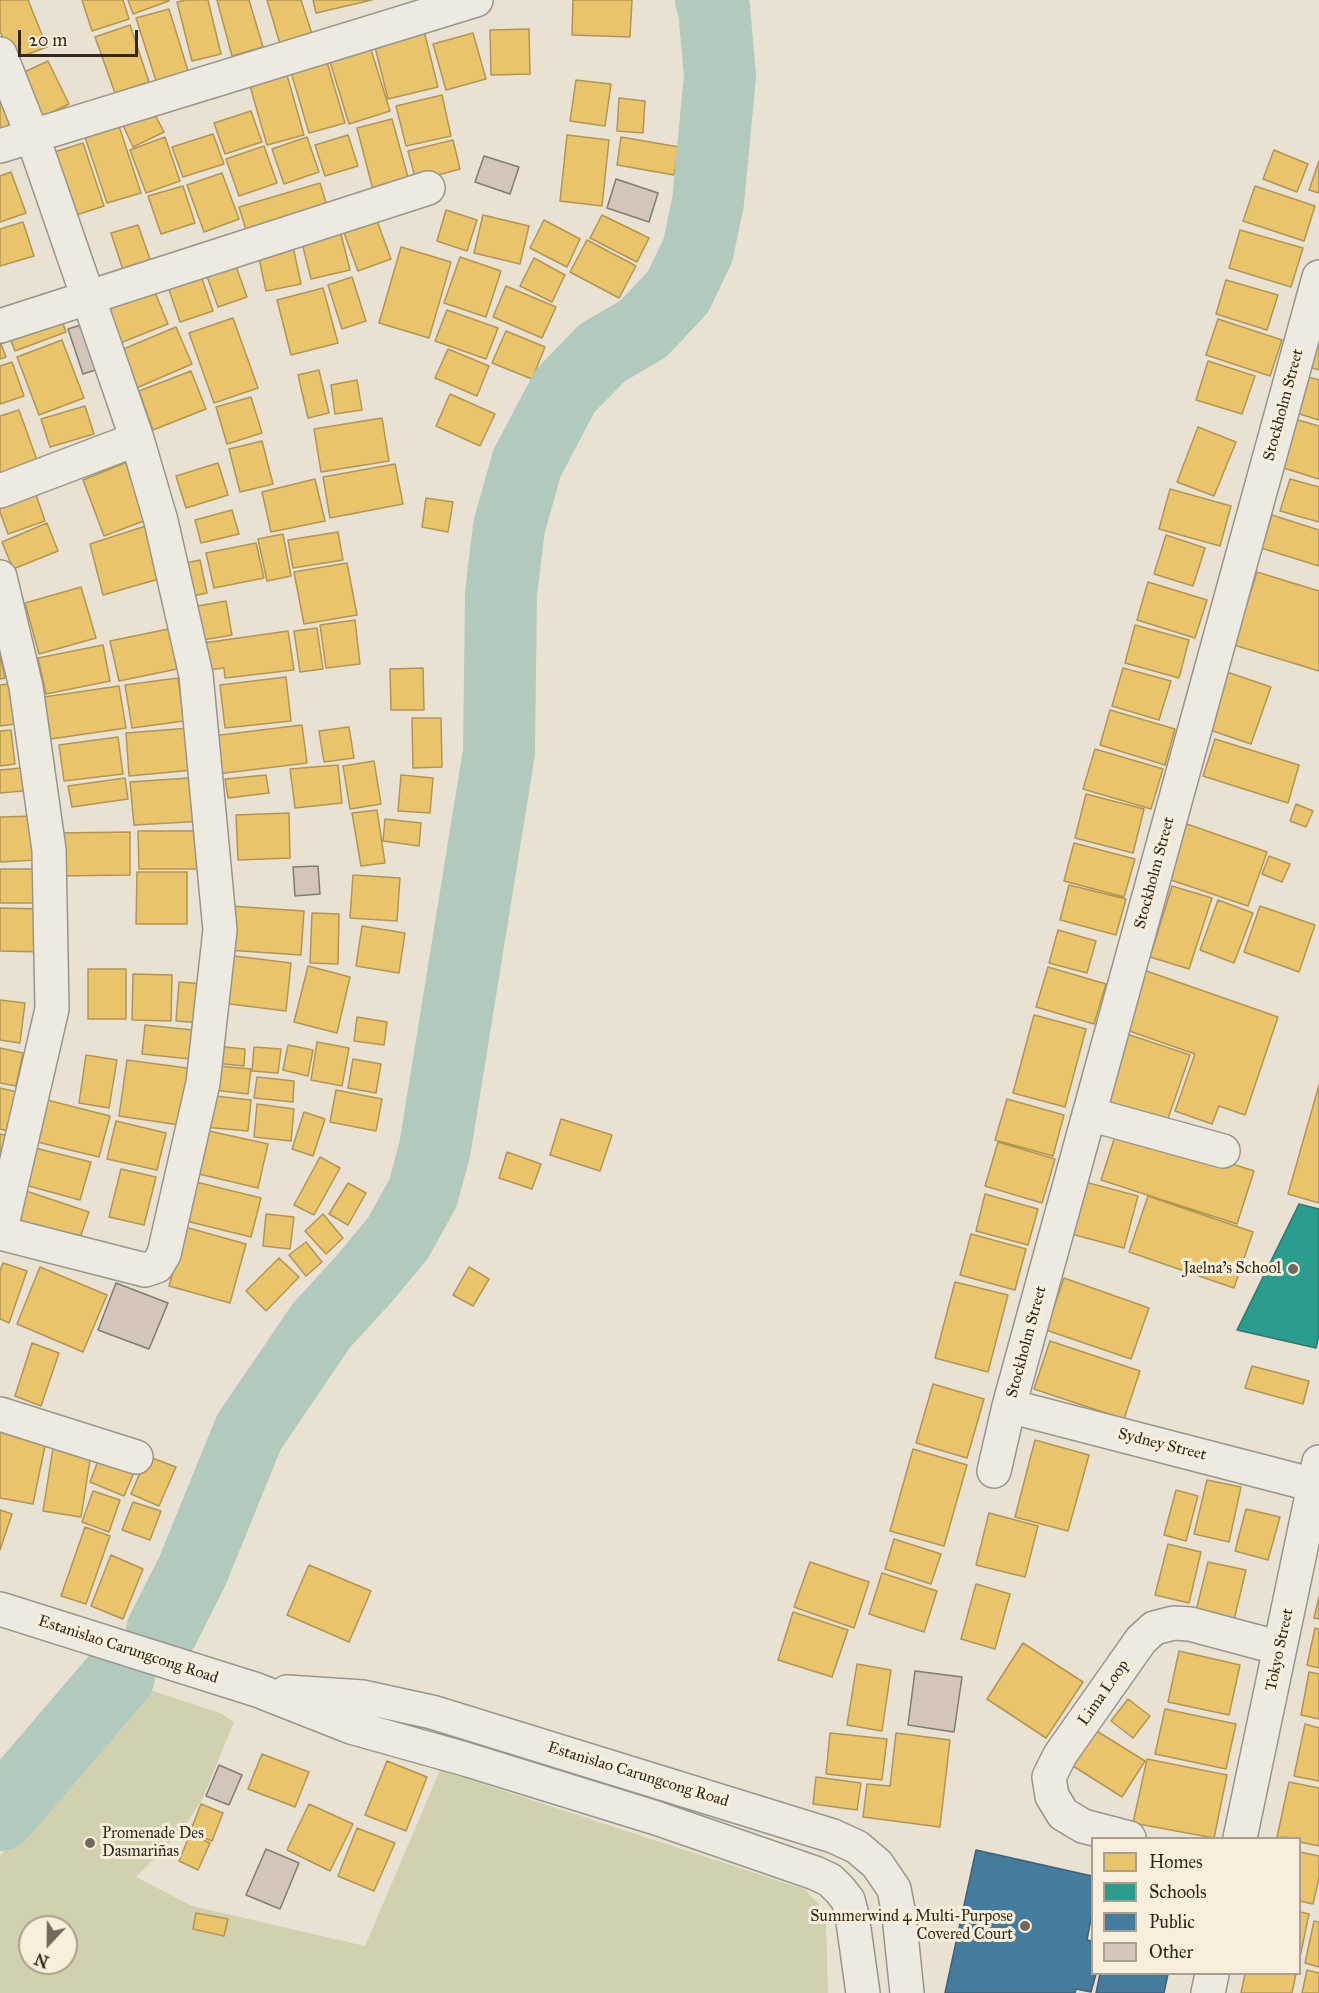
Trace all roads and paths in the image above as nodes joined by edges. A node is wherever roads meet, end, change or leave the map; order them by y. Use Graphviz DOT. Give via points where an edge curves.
graph roads {
  1 [pos="476,0"];
  2 [pos="0,54"];
  3 [pos="32,135"];
  4 [pos="0,146"];
  5 [pos="428,188"];
  6 [pos="1319,277"];
  7 [pos="88,298"];
  8 [pos="0,326"];
  9 [pos="137,439"];
  10 [pos="0,490"];
  11 [pos="0,577"];
  12 [pos="1089,1114"];
  13 [pos="1223,1151"];
  14 [pos="0,1233"];
  15 [pos="1009,1406"];
  16 [pos="0,1414"];
  17 [pos="136,1457"];
  18 [pos="994,1471"];
  19 [pos="1316,1473"];
  20 [pos="0,1609"];
  21 [pos="1280,1648"];
  22 [pos="244,1686"];
  23 [pos="1122,1837"];
  24 [pos="1240,1837"];
  25 [pos="1212,1975"];
  26 [pos="863,1993"];
  27 [pos="907,1993"];
  28 [pos="1208,1993"];
  1 -- 3 [label="street"];
  2 -- 3 [label="street"];
  3 -- 4 [label="street"];
  3 -- 7 [label="street"];
  5 -- 7 [label="street"];
  6 -- 12 [label="street, Stockholm Street"];
  7 -- 8 [label="street"];
  7 -- 9 [label="street"];
  9 -- 10 [label="street"];
  9 -- 14 [label="street" via="161,521 196,675 220,930 203,1083 164,1254 157,1266 145,1270"];
  11 -- 14 [label="street" via="26,687 49,850 52,1009"];
  12 -- 13 [label="street"];
  12 -- 15 [label="street, Stockholm Street"];
  15 -- 18 [label="street, Stockholm Street"];
  15 -- 19 [label="street, Sydney Street"];
  16 -- 17 [label="street"];
  19 -- 21 [label="street, Tokyo Street"];
  20 -- 22 [label="street, Estanislao Carungcong Road"];
  21 -- 23 [label="street, Lima Loop" via="1174,1623 1154,1628 1141,1640 1060,1755 1049,1777 1052,1796 1064,1814 1083,1826"];
  21 -- 24 [label="street, Tokyo Street"];
  22 -- 26 [label="street, Estanislao Carungcong Road" via="351,1727 656,1818 830,1880 848,1900"];
  22 -- 27 [label="street, Estanislao Carungcong Road" via="363,1697 432,1712 833,1836 857,1847 877,1864 894,1889"];
  25 -- 28 [label="street"];
}
